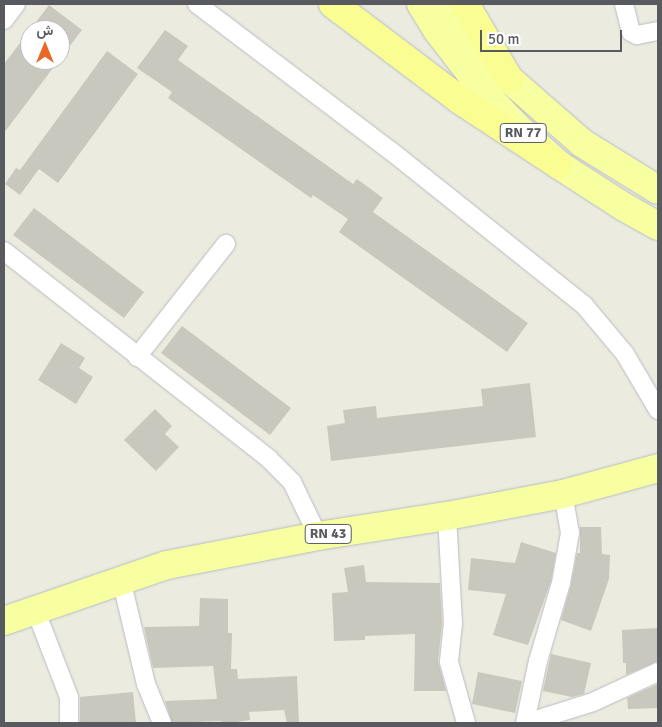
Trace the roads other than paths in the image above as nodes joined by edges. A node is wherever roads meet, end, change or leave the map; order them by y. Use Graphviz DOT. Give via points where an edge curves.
graph roads {
  1 [pos="16,4"];
  2 [pos="197,4"];
  3 [pos="333,4"];
  4 [pos="421,4"];
  5 [pos="443,4"];
  6 [pos="465,4"];
  7 [pos="624,4"];
  8 [pos="4,20"];
  9 [pos="658,30"];
  10 [pos="509,79"];
  11 [pos="559,164"];
  12 [pos="658,190"];
  13 [pos="658,226"];
  14 [pos="226,244"];
  15 [pos="4,252"];
  16 [pos="138,357"];
  17 [pos="658,410"];
  18 [pos="658,468"];
  19 [pos="564,494"];
  20 [pos="446,516"];
  21 [pos="318,536"];
  22 [pos="121,579"];
  23 [pos="35,609"];
  24 [pos="4,621"];
  25 [pos="658,672"];
  26 [pos="69,723"];
  27 [pos="162,723"];
  28 [pos="466,723"];
  29 [pos="526,723"];
  1 -- 8 [label="street"];
  2 -- 17 [label="street" via="584,305 625,354"];
  3 -- 11 [label="highway" via="460,100"];
  4 -- 11 [label="main road, RN 77" via="437,30 492,100"];
  5 -- 10 [label="main road, RN 77" via="451,18"];
  6 -- 10 [label="highway"];
  7 -- 9 [label="street" via="631,32 637,35"];
  10 -- 12 [label="main road, RN 77" via="582,143"];
  11 -- 13 [label="main road, RN 77"];
  14 -- 16 [label="street"];
  15 -- 16 [label="street"];
  16 -- 21 [label="street" via="269,459 292,482"];
  18 -- 19 [label="main road, RN 43"];
  19 -- 20 [label="main road, RN 43"];
  19 -- 29 [label="street" via="570,533 561,584 538,661"];
  20 -- 21 [label="main road, RN 43"];
  20 -- 28 [label="street" via="453,623 449,662"];
  21 -- 22 [label="main road, RN 43" via="167,565"];
  22 -- 23 [label="main road, RN 43"];
  22 -- 27 [label="street" via="146,684"];
  23 -- 24 [label="main road, RN 43"];
  23 -- 26 [label="street" via="69,697"];
  25 -- 29 [label="street" via="593,702"];
}
